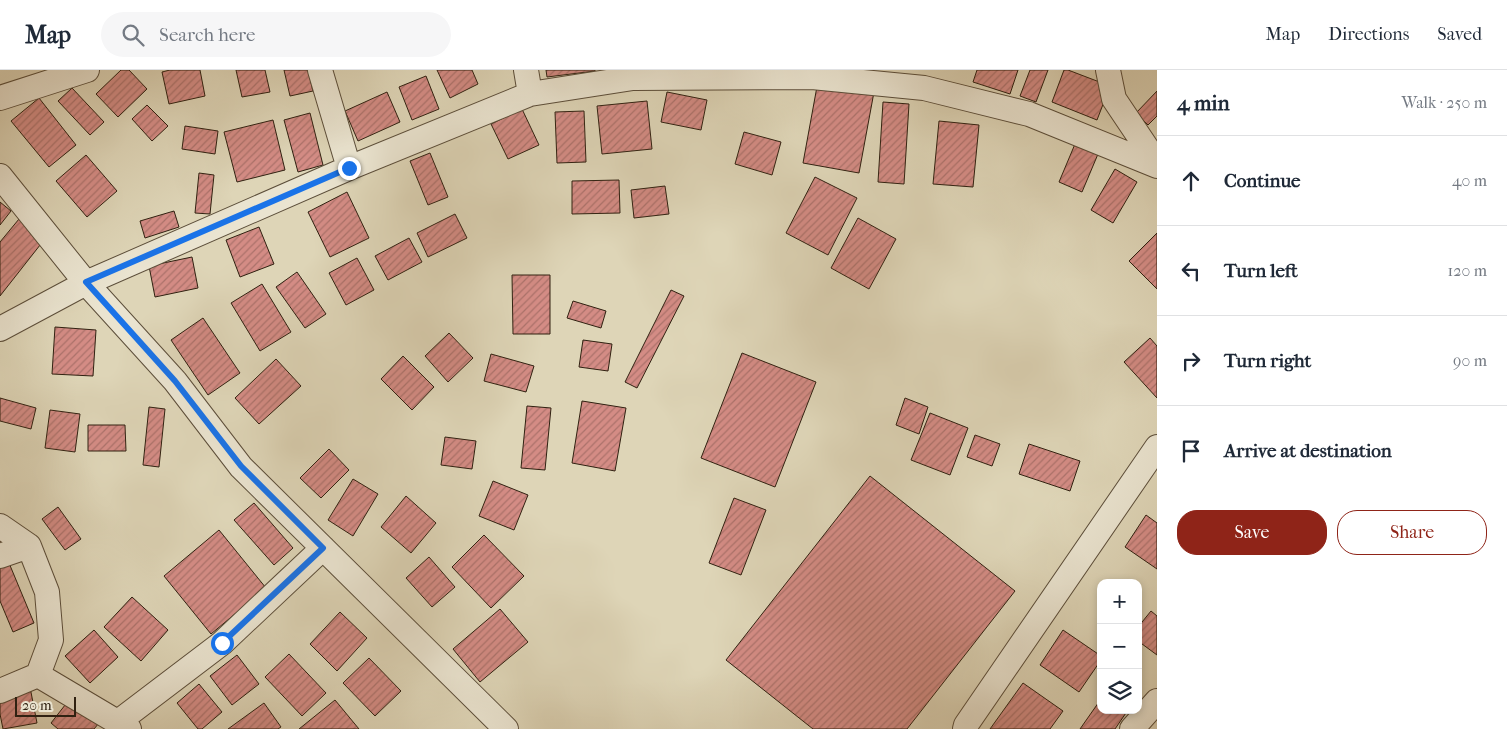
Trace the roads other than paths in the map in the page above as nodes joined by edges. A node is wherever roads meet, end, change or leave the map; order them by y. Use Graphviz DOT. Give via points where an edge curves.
graph roads {
  1 [pos="87,70"];
  2 [pos="320,70"];
  3 [pos="526,70"];
  4 [pos="1108,70"];
  5 [pos="812,74"];
  6 [pos="530,94"];
  7 [pos="0,98"];
  8 [pos="1157,165"];
  9 [pos="349,168"];
  10 [pos="0,176"];
  11 [pos="86,282"];
  12 [pos="0,329"];
  13 [pos="1157,447"];
  14 [pos="0,526"];
  15 [pos="29,546"];
  16 [pos="323,548"];
  17 [pos="0,556"];
  18 [pos="38,674"];
  19 [pos="0,691"];
  20 [pos="1157,701"];
  21 [pos="124,726"];
  22 [pos="506,729"];
  23 [pos="966,729"];
  24 [pos="1132,729"];
  1 -- 7 [label="street"];
  2 -- 9 [label="street"];
  3 -- 6 [label="street"];
  4 -- 8 [label="street" via="1114,99"];
  5 -- 6 [label="street" via="633,78"];
  5 -- 8 [label="street" via="924,88 1029,114"];
  6 -- 9 [label="street"];
  9 -- 11 [label="street"];
  10 -- 11 [label="street"];
  11 -- 12 [label="street"];
  11 -- 16 [label="street" via="175,381 241,466"];
  13 -- 23 [label="street"];
  14 -- 15 [label="street"];
  15 -- 17 [label="street"];
  15 -- 18 [label="street" via="47,592 51,640"];
  16 -- 21 [label="street" via="222,643"];
  16 -- 22 [label="street"];
  18 -- 19 [label="street"];
  18 -- 21 [label="street"];
  20 -- 24 [label="street"];
}
